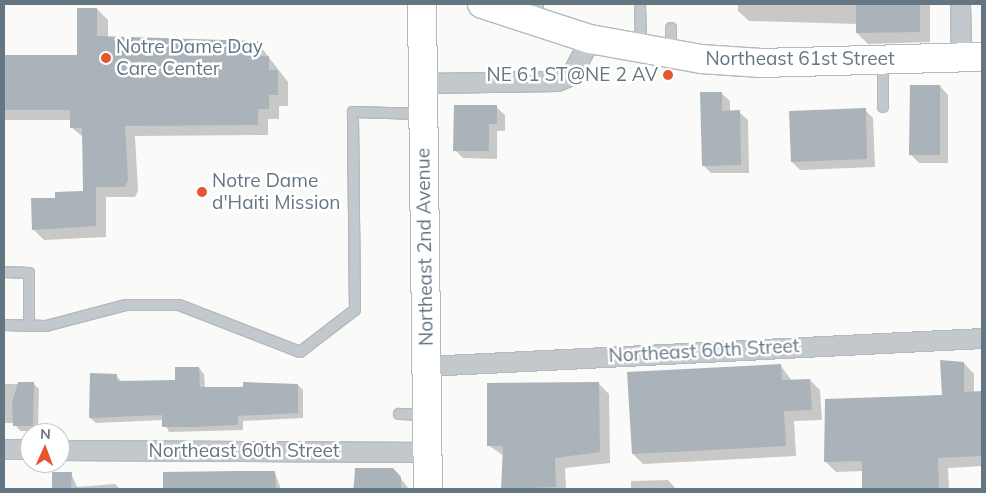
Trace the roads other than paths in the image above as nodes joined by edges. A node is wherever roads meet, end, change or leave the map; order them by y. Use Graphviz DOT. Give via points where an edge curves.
graph roads {
  1 [pos="422,4"];
  2 [pos="482,4"];
  3 [pos="640,4"];
  4 [pos="960,4"];
  5 [pos="537,13"];
  6 [pos="590,39"];
  7 [pos="641,50"];
  8 [pos="972,58"];
  9 [pos="882,60"];
  10 [pos="422,83"];
  11 [pos="883,106"];
  12 [pos="423,114"];
  13 [pos="4,272"];
  14 [pos="4,326"];
  15 [pos="29,326"];
  16 [pos="982,338"];
  17 [pos="426,366"];
  18 [pos="399,414"];
  19 [pos="427,415"];
  20 [pos="4,449"];
  21 [pos="20,449"];
  22 [pos="70,450"];
  23 [pos="428,452"];
  24 [pos="428,489"];
  1 -- 10 [label="main road, Northeast 2nd Avenue"];
  2 -- 5 [label="main road, Northeast 61st Street"];
  3 -- 7 [label="lane"];
  4 -- 8 [label="street"];
  5 -- 6 [label="main road, Northeast 61st Street"];
  6 -- 7 [label="main road, Northeast 61st Street"];
  6 -- 10 [label="street" via="571,74 557,82"];
  7 -- 9 [label="main road, Northeast 61st Street" via="671,41 761,63 839,54"];
  8 -- 9 [label="main road, Northeast 61st Street"];
  9 -- 11 [label="lane"];
  10 -- 12 [label="main road, Northeast 2nd Avenue"];
  12 -- 15 [label="lane" via="352,112 356,310 300,352 179,305 126,305"];
  12 -- 17 [label="main road, Northeast 2nd Avenue"];
  13 -- 15 [label="lane" via="29,273"];
  14 -- 15 [label="lane"];
  16 -- 17 [label="street, Northeast 60th Street"];
  17 -- 19 [label="main road, Northeast 2nd Avenue"];
  18 -- 19 [label="lane"];
  19 -- 23 [label="main road, Northeast 2nd Avenue"];
  20 -- 21 [label="street"];
  22 -- 23 [label="street, Northeast 60th Street"];
  23 -- 24 [label="main road, Northeast 2nd Avenue"];
}
